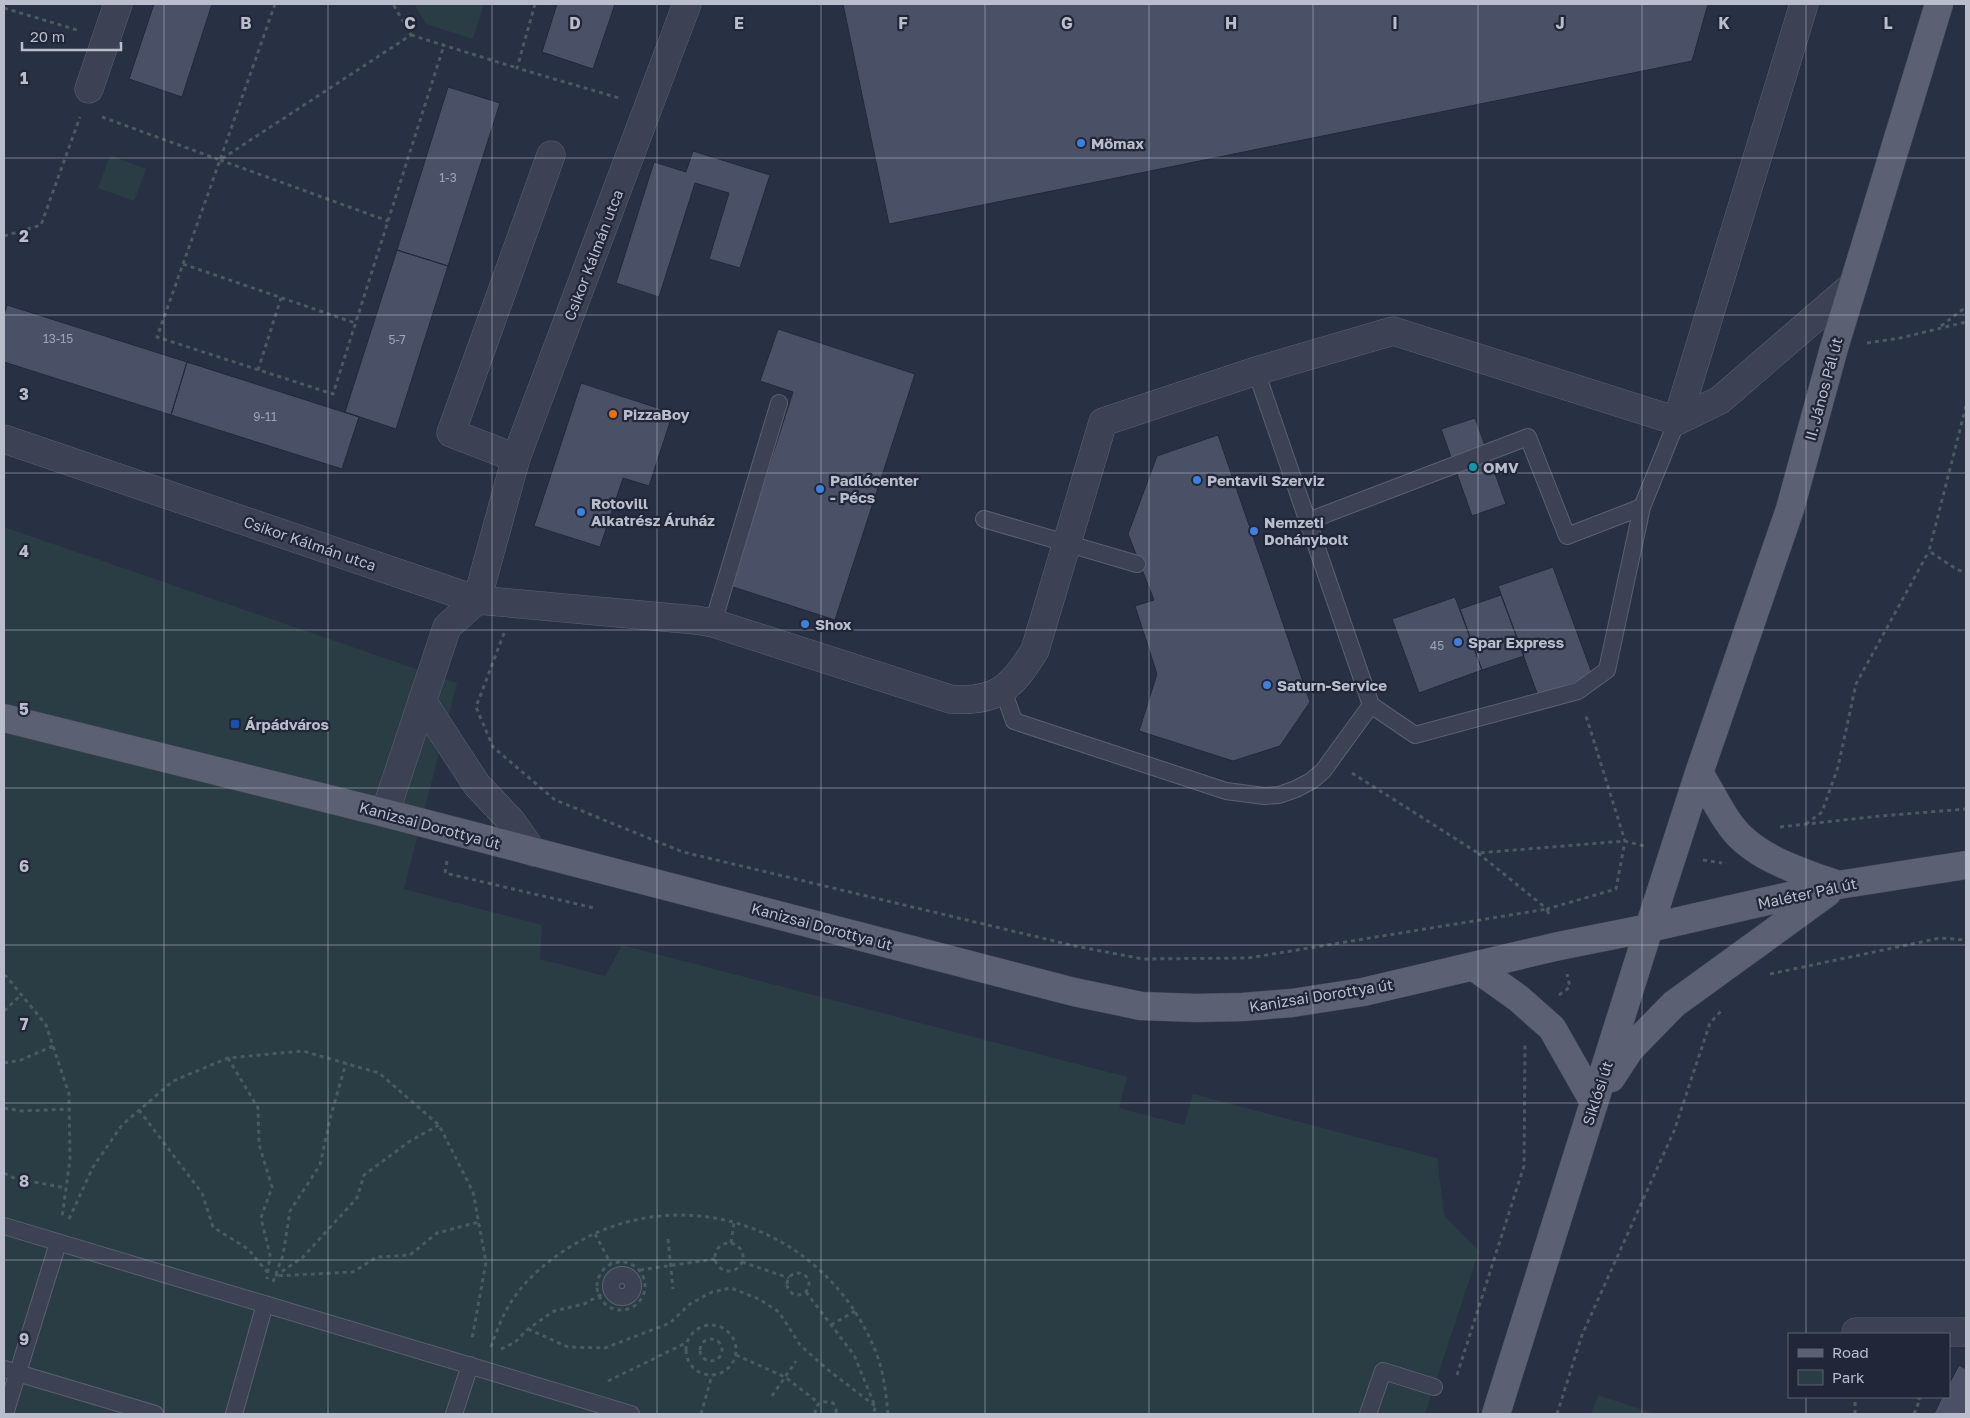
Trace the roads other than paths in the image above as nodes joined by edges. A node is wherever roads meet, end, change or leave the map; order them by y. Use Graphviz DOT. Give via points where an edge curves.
graph roads {
  1 [pos="118,4"];
  2 [pos="687,4"];
  3 [pos="1804,4"];
  4 [pos="1939,4"];
  5 [pos="86,100"];
  6 [pos="551,156"];
  7 [pos="1852,286"];
  8 [pos="1256,371"];
  9 [pos="779,403"];
  10 [pos="1677,422"];
  11 [pos="4,439"];
  12 [pos="516,458"];
  13 [pos="1642,507"];
  14 [pos="984,519"];
  15 [pos="1308,521"];
  16 [pos="1067,543"];
  17 [pos="1138,564"];
  18 [pos="477,600"];
  19 [pos="713,623"];
  20 [pos="1002,690"];
  21 [pos="422,701"];
  22 [pos="1371,705"];
  23 [pos="4,718"];
  24 [pos="1699,773"];
  25 [pos="385,813"];
  26 [pos="533,852"];
  27 [pos="1966,865"];
  28 [pos="1838,885"];
  29 [pos="1648,928"];
  30 [pos="1473,966"];
  31 [pos="1594,1102"];
  32 [pos="4,1226"];
  33 [pos="58,1243"];
  34 [pos="265,1304"];
  35 [pos="1856,1332"];
  36 [pos="1966,1332"];
  37 [pos="473,1366"];
  38 [pos="11,1371"];
  39 [pos="1434,1387"];
  40 [pos="6,1414"];
  41 [pos="155,1414"];
  42 [pos="234,1414"];
  43 [pos="454,1414"];
  44 [pos="632,1414"];
  45 [pos="1368,1414"];
  46 [pos="1496,1414"];
  1 -- 5 [label="street"];
  2 -- 12 [label="street, Csikor Kálmán utca"];
  3 -- 10 [label="street"];
  4 -- 7 [label="main road, II. János Pál út"];
  6 -- 12 [label="street" via="450,433"];
  7 -- 10 [label="street" via="1720,400"];
  7 -- 24 [label="main road, II. János Pál út" via="1790,508"];
  8 -- 10 [label="street" via="1393,331"];
  8 -- 15 [label="lane"];
  8 -- 16 [label="street" via="1103,422"];
  9 -- 19 [label="lane"];
  10 -- 13 [label="lane"];
  11 -- 18 [label="street, Csikor Kálmán utca"];
  12 -- 18 [label="street, Csikor Kálmán utca"];
  13 -- 15 [label="lane" via="1567,536 1528,437"];
  13 -- 22 [label="lane" via="1606,670 1578,691 1415,735"];
  14 -- 16 [label="lane"];
  15 -- 22 [label="lane"];
  16 -- 17 [label="lane"];
  16 -- 20 [label="street" via="1035,650 1022,671"];
  18 -- 19 [label="street"];
  18 -- 21 [label="street" via="447,627"];
  19 -- 20 [label="street" via="950,699 970,700"];
  20 -- 22 [label="lane" via="1014,721 1226,791 1247,795 1278,794 1311,781 1332,760"];
  21 -- 25 [label="street"];
  21 -- 26 [label="street" via="477,785 512,822"];
  23 -- 25 [label="main road, Kanizsai Dorottya út"];
  24 -- 28 [label="main road" via="1731,827 1749,845 1789,867"];
  24 -- 29 [label="main road, Siklósi út"];
  25 -- 26 [label="main road, Kanizsai Dorottya út"];
  26 -- 30 [label="main road, Kanizsai Dorottya út" via="1074,992 1141,1006 1196,1008 1292,1003 1362,992"];
  27 -- 28 [label="main road, Maléter Pál út"];
  28 -- 29 [label="main road, Maléter Pál út"];
  28 -- 31 [label="main road" via="1674,1004 1630,1049"];
  29 -- 30 [label="main road, Kanizsai Dorottya út"];
  29 -- 31 [label="main road, Siklósi út"];
  30 -- 31 [label="main road" via="1518,998 1552,1028"];
  31 -- 46 [label="main road, Siklósi út"];
  32 -- 33 [label="lane"];
  33 -- 34 [label="lane"];
  33 -- 38 [label="lane"];
  34 -- 37 [label="lane"];
  34 -- 42 [label="lane"];
  35 -- 36 [label="street"];
  37 -- 43 [label="lane"];
  37 -- 44 [label="lane"];
  38 -- 40 [label="lane"];
  38 -- 41 [label="lane"];
  39 -- 45 [label="lane" via="1383,1371"];
}
